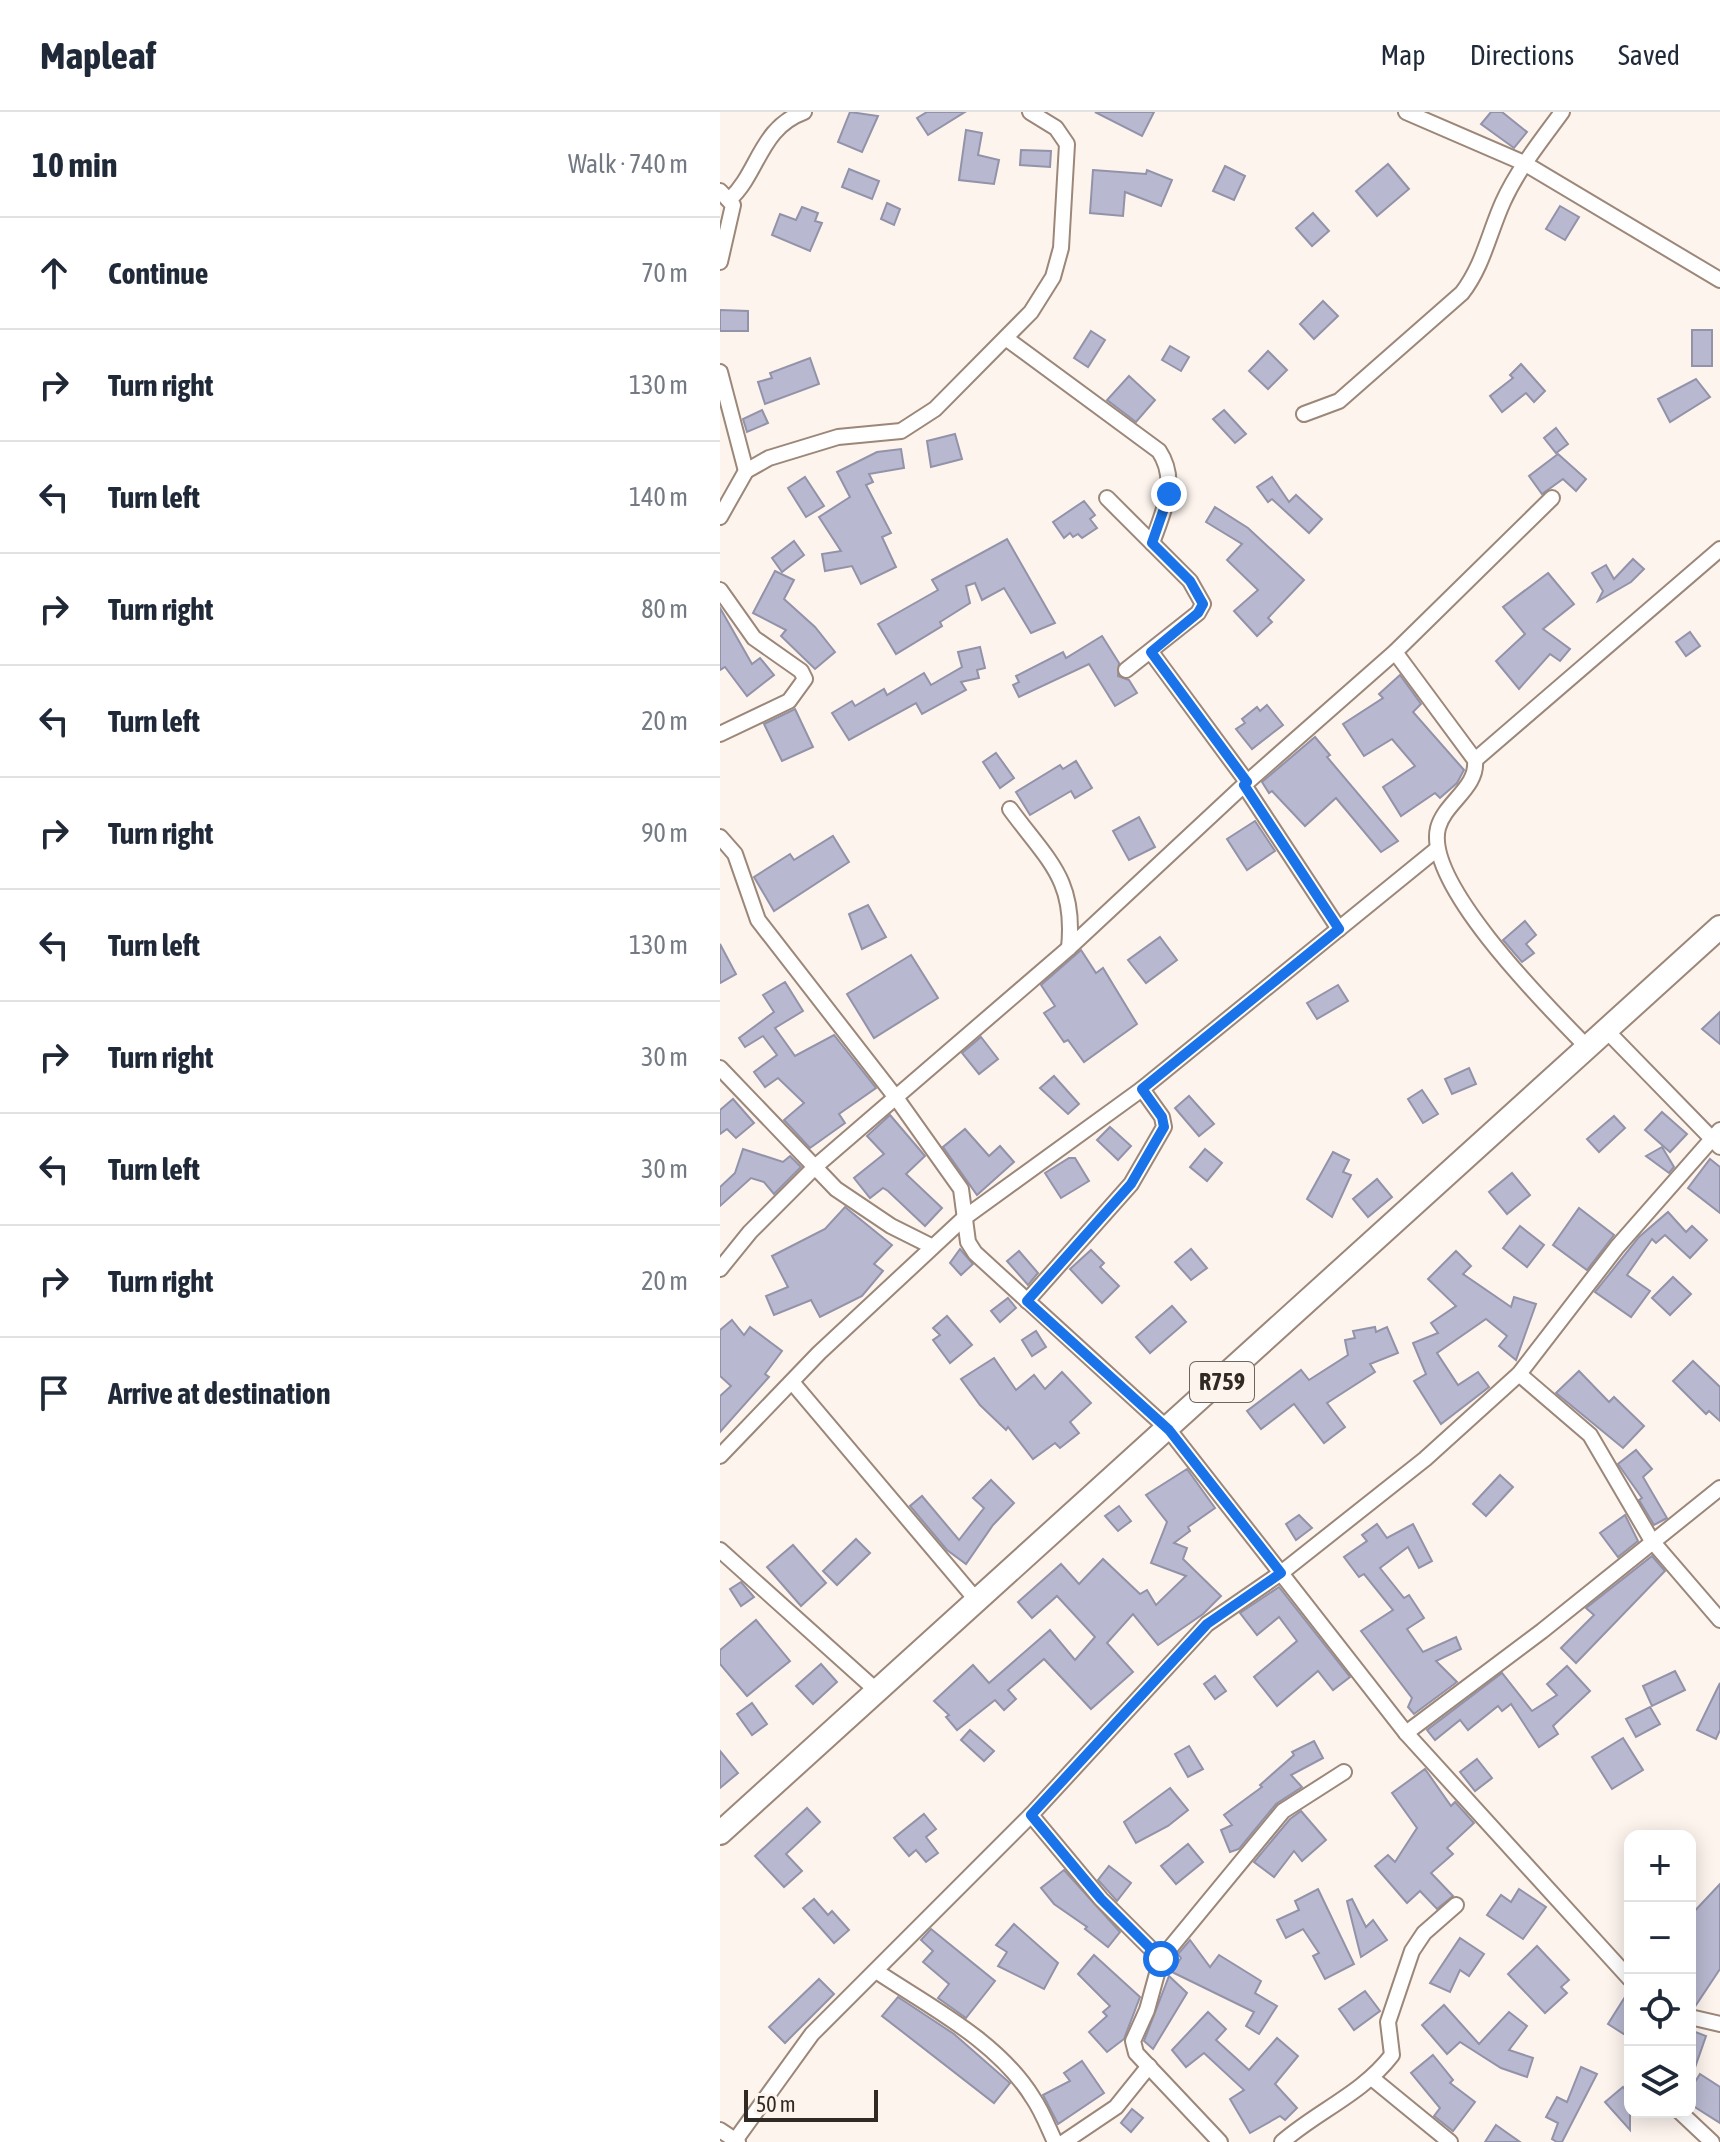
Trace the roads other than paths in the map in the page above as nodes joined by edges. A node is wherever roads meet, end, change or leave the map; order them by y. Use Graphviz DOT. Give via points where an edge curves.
graph roads {
  1 [pos="804,112"];
  2 [pos="1030,112"];
  3 [pos="1406,112"];
  4 [pos="1562,112"];
  5 [pos="1524,163"];
  6 [pos="725,195"];
  7 [pos="720,262"];
  8 [pos="1720,280"];
  9 [pos="1007,339"];
  10 [pos="720,372"];
  11 [pos="1304,414"];
  12 [pos="746,471"];
  13 [pos="1107,498"];
  14 [pos="1552,498"];
  15 [pos="720,517"];
  16 [pos="1152,543"];
  17 [pos="1720,549"];
  18 [pos="720,590"];
  19 [pos="1151,652"];
  20 [pos="1395,652"];
  21 [pos="1126,670"];
  22 [pos="720,734"];
  23 [pos="1475,760"];
  24 [pos="1245,783"];
  25 [pos="1010,809"];
  26 [pos="720,837"];
  27 [pos="1437,849"];
  28 [pos="1720,927"];
  29 [pos="1339,929"];
  30 [pos="1069,948"];
  31 [pos="1605,1029"];
  32 [pos="1587,1047"];
  33 [pos="720,1068"];
  34 [pos="1142,1089"];
  35 [pos="897,1099"];
  36 [pos="1717,1139"];
  37 [pos="816,1166"];
  38 [pos="964,1218"];
  39 [pos="931,1246"];
  40 [pos="720,1269"];
  41 [pos="1027,1301"];
  42 [pos="1519,1374"];
  43 [pos="792,1382"];
  44 [pos="1169,1430"];
  45 [pos="720,1456"];
  46 [pos="1720,1488"];
  47 [pos="1652,1541"];
  48 [pos="720,1550"];
  49 [pos="1281,1573"];
  50 [pos="978,1602"];
  51 [pos="1720,1620"];
  52 [pos="877,1691"];
  53 [pos="1406,1733"];
  54 [pos="1344,1772"];
  55 [pos="1031,1815"];
  56 [pos="720,1833"];
  57 [pos="1456,1905"];
  58 [pos="1161,1959"];
  59 [pos="876,1971"];
  60 [pos="1625,1974"];
  61 [pos="1696,2018"];
  62 [pos="1720,2024"];
  63 [pos="1149,2066"];
  64 [pos="1373,2079"];
  65 [pos="1687,2118"];
  66 [pos="720,2130"];
  67 [pos="735,2141"];
  68 [pos="1716,2141"];
  69 [pos="1055,2142"];
  70 [pos="1064,2142"];
  71 [pos="1220,2142"];
  72 [pos="1282,2142"];
  73 [pos="1450,2142"];
  1 -- 6 [label="street" via="769,137 741,189"];
  2 -- 9 [label="street" via="1056,128 1067,144 1061,248 1053,277"];
  3 -- 5 [label="street"];
  4 -- 5 [label="street"];
  5 -- 8 [label="street"];
  5 -- 11 [label="street" via="1503,201 1475,276 1462,293 1339,401"];
  6 -- 7 [label="street" via="732,218"];
  9 -- 12 [label="street" via="935,409 901,431 838,437 769,458"];
  9 -- 16 [label="street" via="1159,451 1169,466 1169,494"];
  10 -- 12 [label="street"];
  12 -- 15 [label="street"];
  13 -- 16 [label="street"];
  14 -- 20 [label="street"];
  16 -- 19 [label="street" via="1190,581 1203,604"];
  17 -- 23 [label="street"];
  18 -- 22 [label="street" via="754,638 805,679 789,701"];
  19 -- 21 [label="street"];
  19 -- 24 [label="street"];
  20 -- 23 [label="street"];
  20 -- 24 [label="street"];
  23 -- 27 [label="street" via="1472,780 1438,827"];
  24 -- 29 [label="street"];
  24 -- 30 [label="street"];
  25 -- 30 [label="street" via="1069,896"];
  26 -- 35 [label="street" via="735,854 758,920"];
  27 -- 29 [label="street"];
  27 -- 32 [label="street" via="1468,911 1524,983"];
  28 -- 31 [label="main road, R759"];
  29 -- 34 [label="street"];
  30 -- 35 [label="street"];
  31 -- 32 [label="main road, R759"];
  31 -- 36 [label="street"];
  32 -- 44 [label="main road, R759"];
  33 -- 37 [label="street"];
  34 -- 38 [label="street"];
  34 -- 41 [label="street" via="1164,1127 1131,1184"];
  35 -- 37 [label="street"];
  35 -- 38 [label="street" via="961,1189"];
  36 -- 42 [label="street" via="1617,1247"];
  37 -- 39 [label="street" via="836,1189"];
  37 -- 40 [label="street"];
  38 -- 39 [label="street"];
  38 -- 41 [label="street" via="975,1253"];
  39 -- 43 [label="street"];
  41 -- 44 [label="street"];
  42 -- 47 [label="street" via="1590,1435"];
  42 -- 49 [label="street" via="1425,1459"];
  43 -- 45 [label="street"];
  43 -- 50 [label="street"];
  44 -- 49 [label="street"];
  44 -- 50 [label="main road, R759"];
  46 -- 47 [label="street"];
  47 -- 51 [label="street"];
  47 -- 53 [label="street"];
  48 -- 52 [label="street"];
  49 -- 53 [label="street"];
  49 -- 55 [label="street" via="1207,1624"];
  50 -- 52 [label="main road, R759"];
  52 -- 56 [label="main road, R759"];
  53 -- 60 [label="street"];
  54 -- 58 [label="street" via="1283,1811"];
  55 -- 58 [label="street" via="1101,1899"];
  55 -- 59 [label="street"];
  57 -- 64 [label="street" via="1412,1951 1388,2022 1392,2055"];
  58 -- 63 [label="street" via="1133,2041"];
  59 -- 67 [label="street" via="812,2034"];
  59 -- 69 [label="street" via="978,2039 1012,2070"];
  61 -- 62 [label="street"];
  63 -- 70 [label="street" via="1116,2107"];
  63 -- 71 [label="street"];
  64 -- 72 [label="street"];
  64 -- 73 [label="street"];
  65 -- 68 [label="street"];
  66 -- 67 [label="street"];
}
